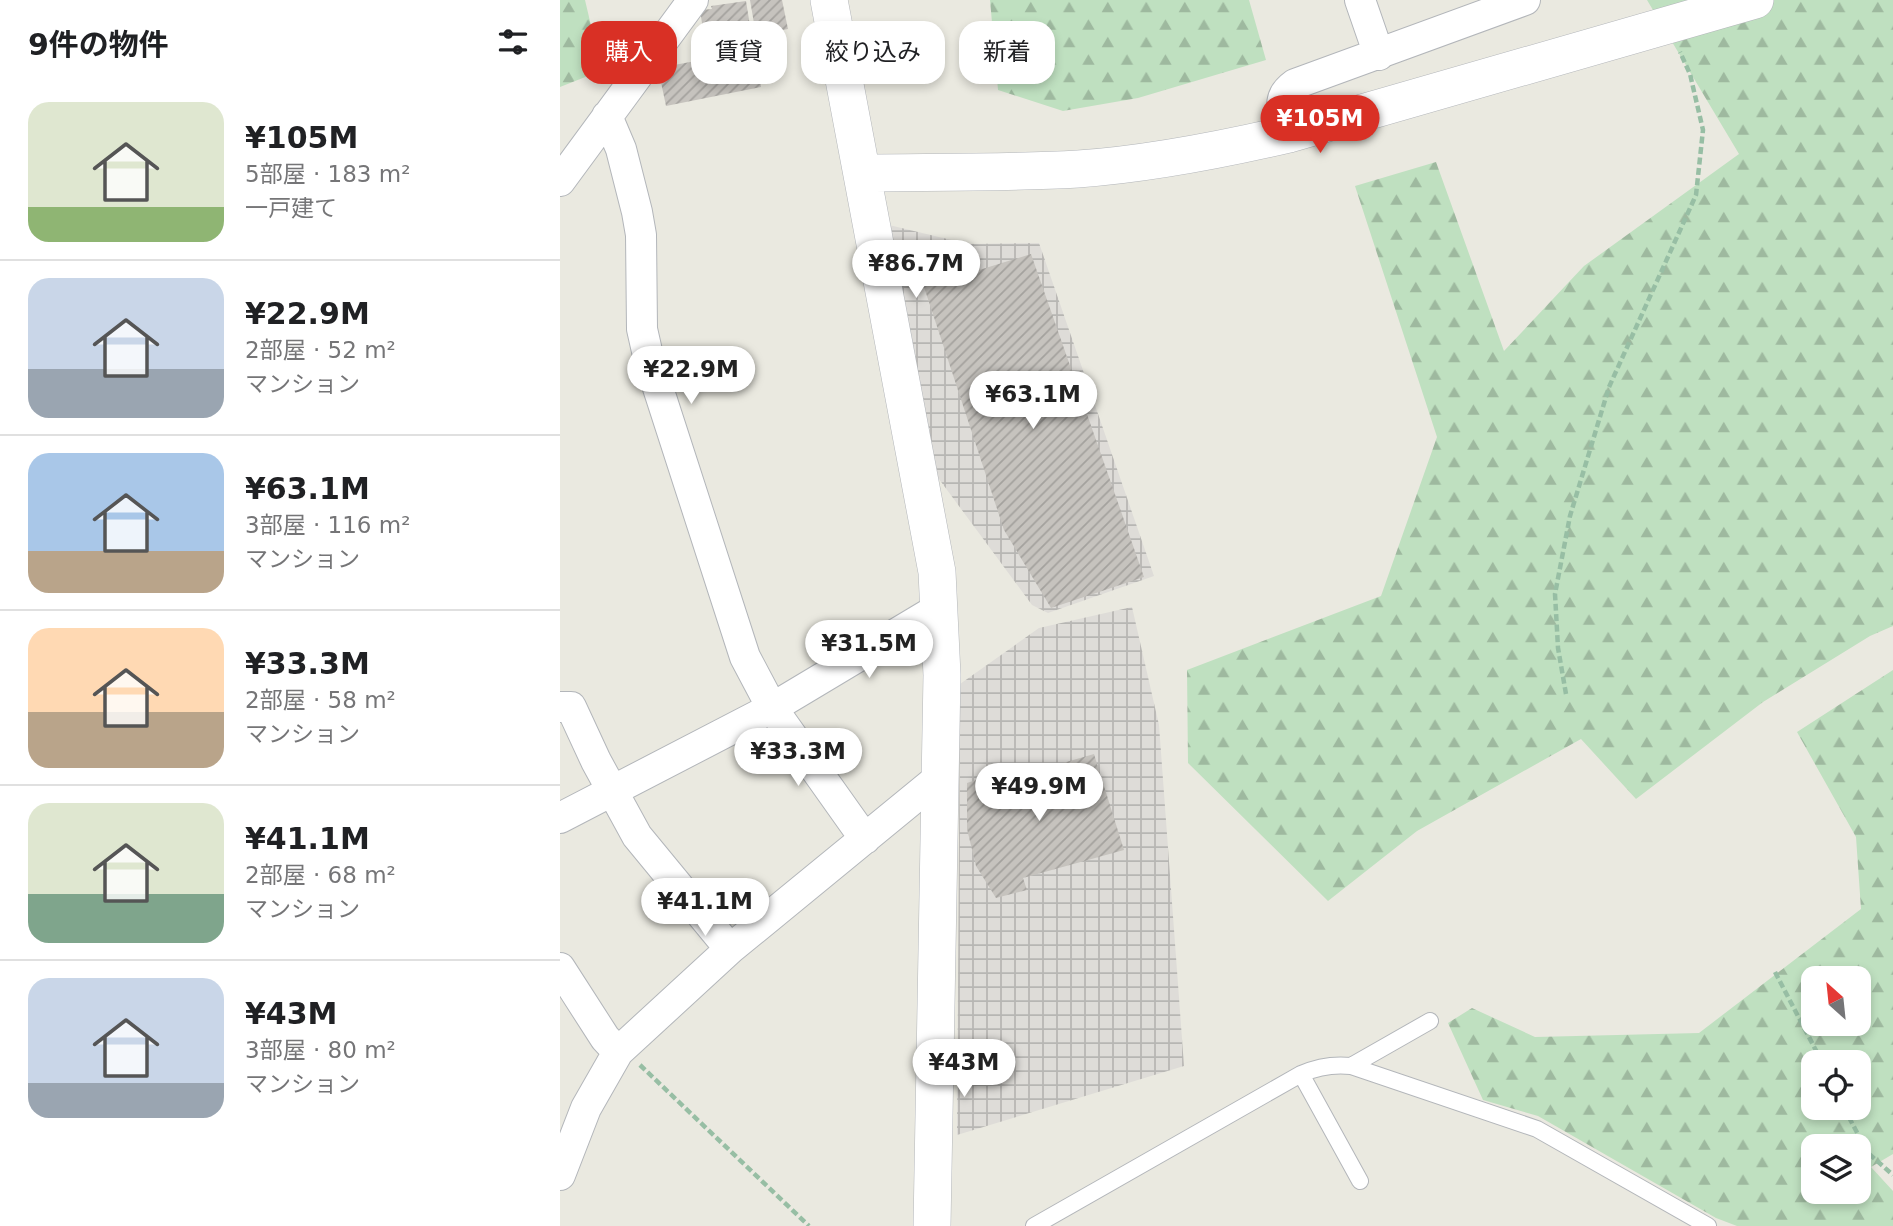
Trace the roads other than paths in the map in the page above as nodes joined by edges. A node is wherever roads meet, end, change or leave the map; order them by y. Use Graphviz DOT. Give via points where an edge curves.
graph roads {
  1 [pos="693,0"];
  2 [pos="829,0"];
  3 [pos="1360,0"];
  4 [pos="1525,0"];
  5 [pos="1755,0"];
  6 [pos="1495,5"];
  7 [pos="1379,55"];
  8 [pos="607,116"];
  9 [pos="1289,134"];
  10 [pos="863,173"];
  11 [pos="560,181"];
  12 [pos="939,608"];
  13 [pos="560,707"];
  14 [pos="772,708"];
  15 [pos="941,776"];
  16 [pos="612,791"];
  17 [pos="560,818"];
  18 [pos="865,839"];
  19 [pos="730,949"];
  20 [pos="560,968"];
  21 [pos="1430,1021"];
  22 [pos="618,1052"];
  23 [pos="1351,1066"];
  24 [pos="1301,1074"];
  25 [pos="560,1175"];
  26 [pos="1360,1181"];
  27 [pos="932,1226"];
  28 [pos="1034,1226"];
  29 [pos="1708,1226"];
  1 -- 8 [label="street"];
  2 -- 10 [label="street"];
  3 -- 7 [label="street"];
  4 -- 6 [label="street"];
  5 -- 9 [label="street"];
  6 -- 7 [label="street"];
  7 -- 9 [label="street" via="1295,84 1285,92 1282,100"];
  8 -- 11 [label="street"];
  8 -- 14 [label="street" via="621,149 637,212 642,329 649,360 745,657"];
  9 -- 10 [label="street" via="1121,165"];
  10 -- 12 [label="street" via="937,572"];
  12 -- 14 [label="street"];
  12 -- 15 [label="street"];
  13 -- 16 [label="street" via="571,707"];
  14 -- 16 [label="street"];
  14 -- 18 [label="street"];
  15 -- 18 [label="street"];
  15 -- 27 [label="street"];
  16 -- 17 [label="street"];
  16 -- 19 [label="street" via="637,836"];
  18 -- 19 [label="street"];
  19 -- 22 [label="street"];
  20 -- 22 [label="street"];
  21 -- 23 [label="lane"];
  22 -- 25 [label="street" via="586,1108"];
  23 -- 24 [label="lane"];
  23 -- 29 [label="lane" via="1537,1129"];
  24 -- 26 [label="lane"];
  24 -- 28 [label="lane"];
}
